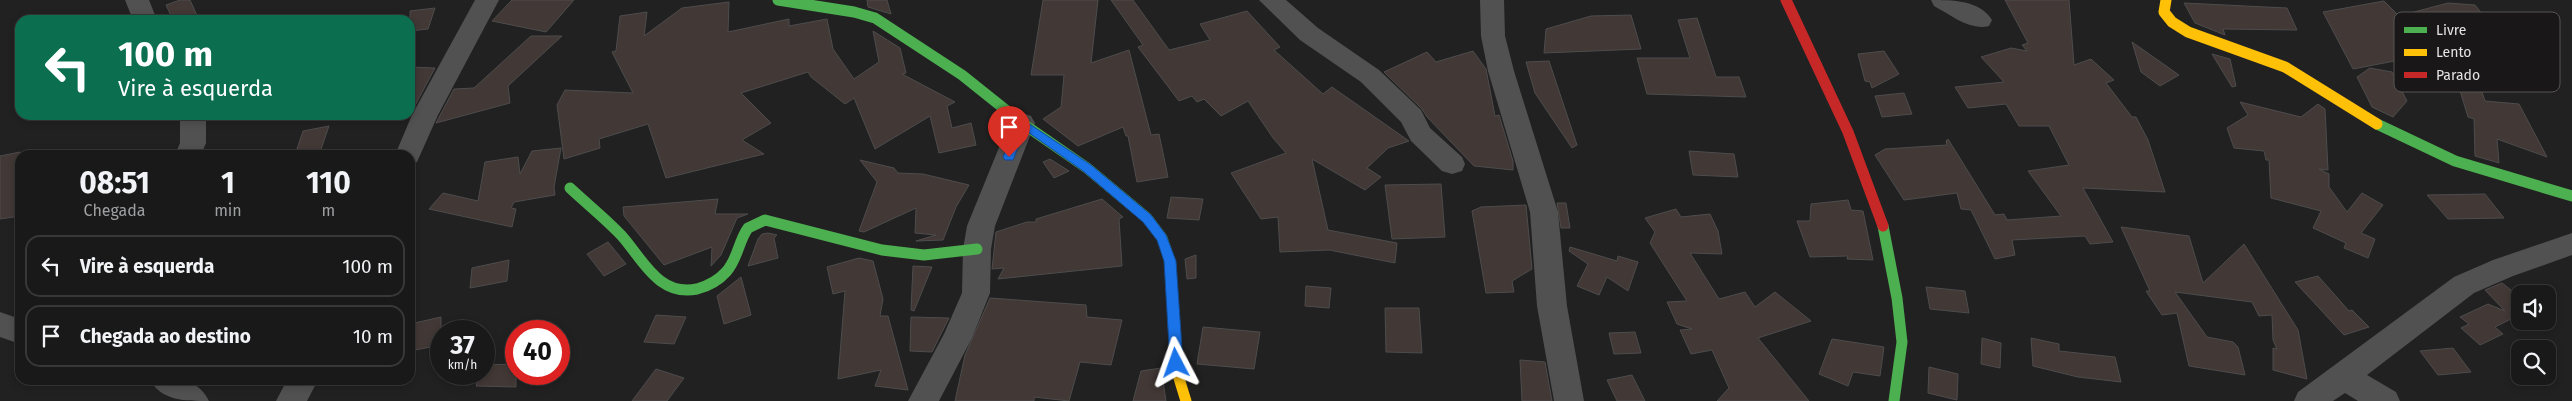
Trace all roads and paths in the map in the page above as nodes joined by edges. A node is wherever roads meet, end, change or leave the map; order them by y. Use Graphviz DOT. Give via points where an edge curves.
graph roads {
  1 [pos="138,0"];
  2 [pos="487,0"];
  3 [pos="778,0"];
  4 [pos="1271,0"];
  5 [pos="1492,0"];
  6 [pos="1786,0"];
  7 [pos="1943,0"];
  8 [pos="2166,0"];
  9 [pos="144,15"];
  10 [pos="1980,20"];
  11 [pos="193,120"];
  12 [pos="1022,123"];
  13 [pos="190,150"];
  14 [pos="410,150"];
  15 [pos="1452,164"];
  16 [pos="570,188"];
  17 [pos="2572,196"];
  18 [pos="2572,244"];
  19 [pos="977,249"];
  20 [pos="0,324"];
  21 [pos="15,330"];
  22 [pos="2344,377"];
  23 [pos="172,385"];
  24 [pos="300,385"];
  25 [pos="194,401"];
  26 [pos="291,401"];
  27 [pos="922,401"];
  28 [pos="1186,401"];
  29 [pos="1568,401"];
  30 [pos="1894,401"];
  31 [pos="2309,401"];
  32 [pos="2385,401"];
  1 -- 9 [label="street"];
  2 -- 14 [label="street" via="425,115"];
  3 -- 12 [label="street" via="875,18 962,75"];
  4 -- 15 [label="street" via="1309,34 1370,76 1412,117 1420,134"];
  5 -- 29 [label="street" via="1493,36 1501,71 1544,212 1552,306"];
  6 -- 30 [label="street" via="1848,132 1880,214 1897,298 1902,342"];
  7 -- 10 [label="street"];
  8 -- 17 [label="street" via="2163,7 2166,16 2178,27 2200,38 2277,62 2336,100 2419,146 2473,168"];
  11 -- 13 [label="street"];
  12 -- 19 [label="street" via="982,226"];
  12 -- 28 [label="street" via="1087,168 1147,218 1162,238 1170,261 1178,375"];
  16 -- 19 [label="street" via="630,243 645,270 665,285 681,290 702,288 724,276 735,260 748,228 755,222 768,220 882,250 924,255"];
  18 -- 22 [label="street" via="2464,285 2369,354"];
  19 -- 27 [label="street" via="976,294 957,338"];
  20 -- 21 [label="street"];
  22 -- 31 [label="street"];
  22 -- 32 [label="street"];
  23 -- 25 [label="street"];
  24 -- 26 [label="street"];
}
